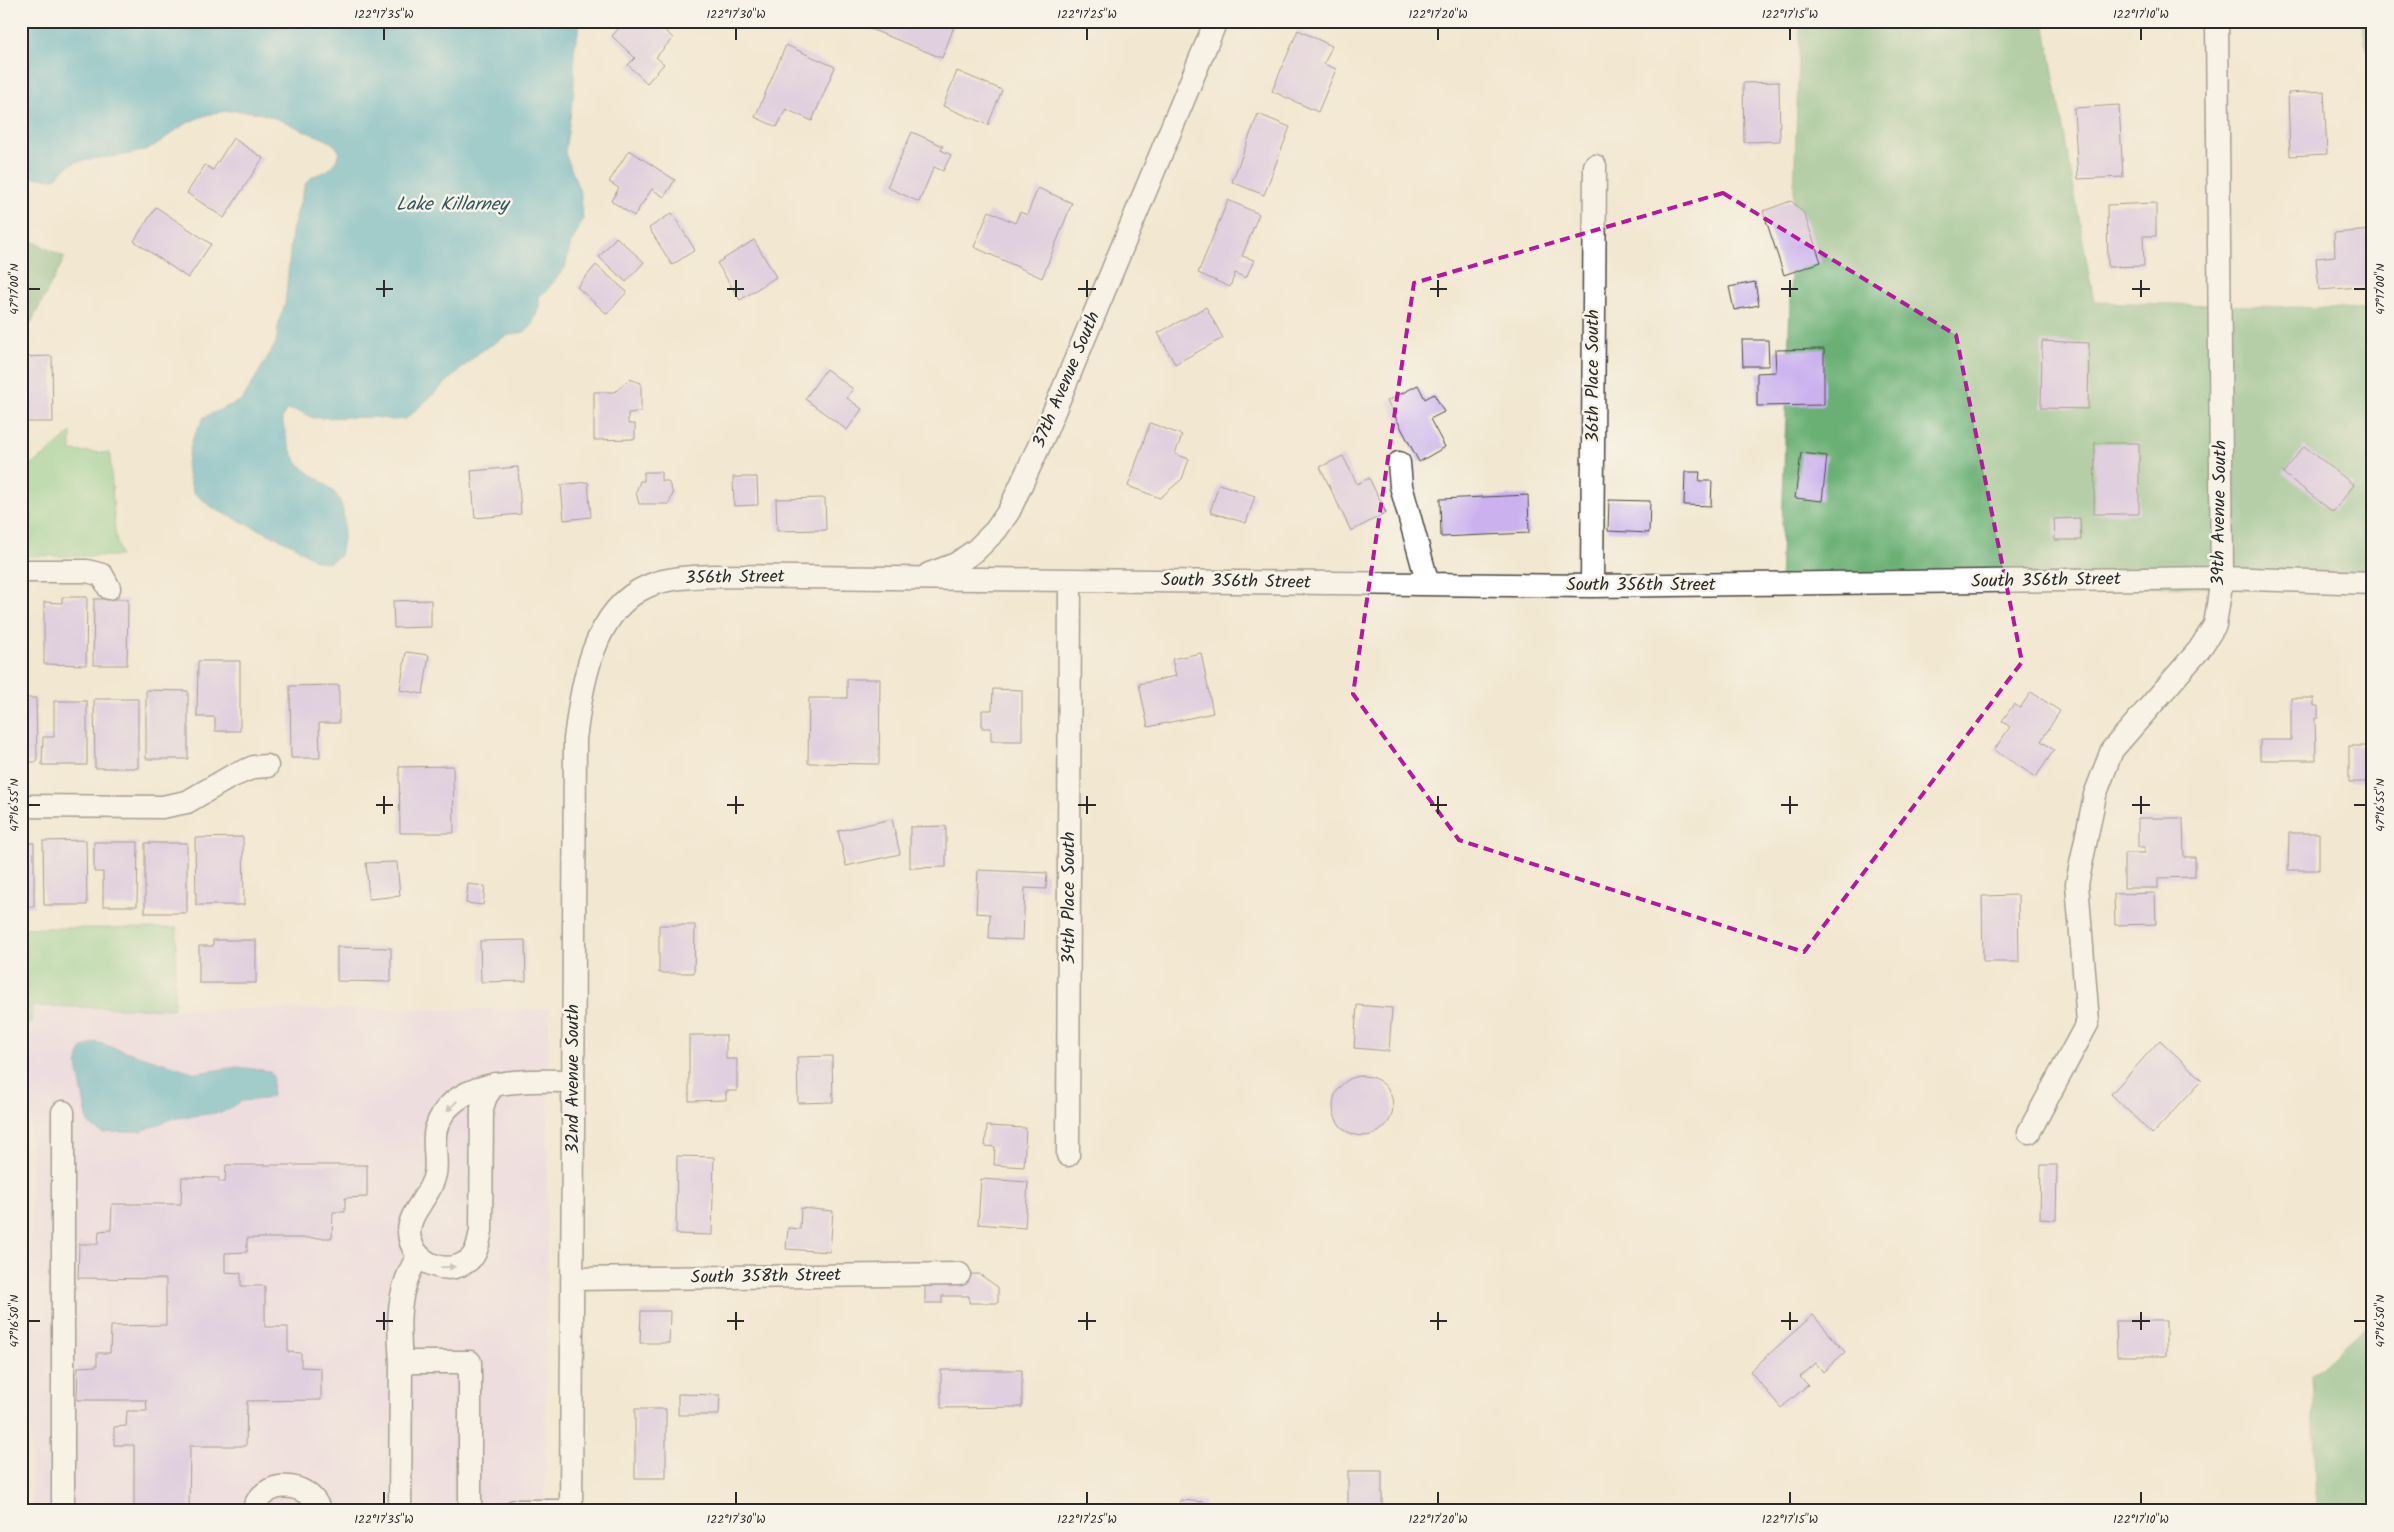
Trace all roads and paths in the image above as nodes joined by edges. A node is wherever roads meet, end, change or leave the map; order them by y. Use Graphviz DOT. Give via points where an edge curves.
graph roads {
  1 [pos="1216,21"];
  2 [pos="2217,22"];
  3 [pos="1595,166"];
  4 [pos="1399,463"];
  5 [pos="21,571"];
  6 [pos="909,578"];
  7 [pos="2222,578"];
  8 [pos="1070,580"];
  9 [pos="2373,583"];
  10 [pos="1428,584"];
  11 [pos="1592,586"];
  12 [pos="109,588"];
  13 [pos="595,650"];
  14 [pos="267,766"];
  15 [pos="21,806"];
  16 [pos="574,1081"];
  17 [pos="494,1084"];
  18 [pos="63,1112"];
  19 [pos="2029,1132"];
  20 [pos="1068,1155"];
  21 [pos="419,1256"];
  22 [pos="960,1274"];
  23 [pos="573,1279"];
  24 [pos="401,1362"];
  25 [pos="64,1511"];
  26 [pos="253,1511"];
  27 [pos="320,1511"];
  28 [pos="400,1511"];
  29 [pos="470,1511"];
  30 [pos="515,1511"];
  31 [pos="572,1511"];
  1 -- 6 [label="street, 37th Avenue South" via="1045,433 1009,511 976,550 940,571"];
  2 -- 7 [label="street, 39th Avenue South"];
  3 -- 11 [label="street, 36th Place South"];
  4 -- 10 [label="street" via="1401,486"];
  5 -- 12 [label="street" via="87,571 102,575"];
  6 -- 8 [label="street, South 356th Street"];
  6 -- 13 [label="street, 356th Street" via="716,576 668,580 640,590 618,607"];
  7 -- 9 [label="street, South 356th Street"];
  7 -- 11 [label="street, South 356th Street"];
  7 -- 19 [label="street, 39th Avenue South" via="2214,625 2199,650 2112,750 2095,795 2078,884 2088,1022"];
  8 -- 10 [label="street, South 356th Street"];
  8 -- 20 [label="street, 34th Place South"];
  10 -- 11 [label="street, South 356th Street"];
  13 -- 16 [label="street, 32nd Avenue South" via="581,696 576,739"];
  14 -- 15 [label="street" via="254,767 188,802 171,805"];
  16 -- 17 [label="street"];
  16 -- 23 [label="street, 32nd Avenue South"];
  17 -- 21 [label="street, one-way" via="473,1090 455,1102 436,1128 432,1186 412,1217 409,1230 410,1243"];
  21 -- 17 [label="street, one-way" via="429,1264 454,1268 469,1259 478,1246 481,1231 482,1108"];
  18 -- 25 [label="street"];
  21 -- 24 [label="street" via="404,1285 400,1304"];
  22 -- 23 [label="street, South 358th Street"];
  23 -- 31 [label="street, 32nd Avenue South"];
  24 -- 28 [label="street"];
  24 -- 29 [label="street" via="470,1362"];
  26 -- 27 [label="street" via="265,1493 273,1488 290,1486 307,1492"];
  30 -- 31 [label="street"];
}
